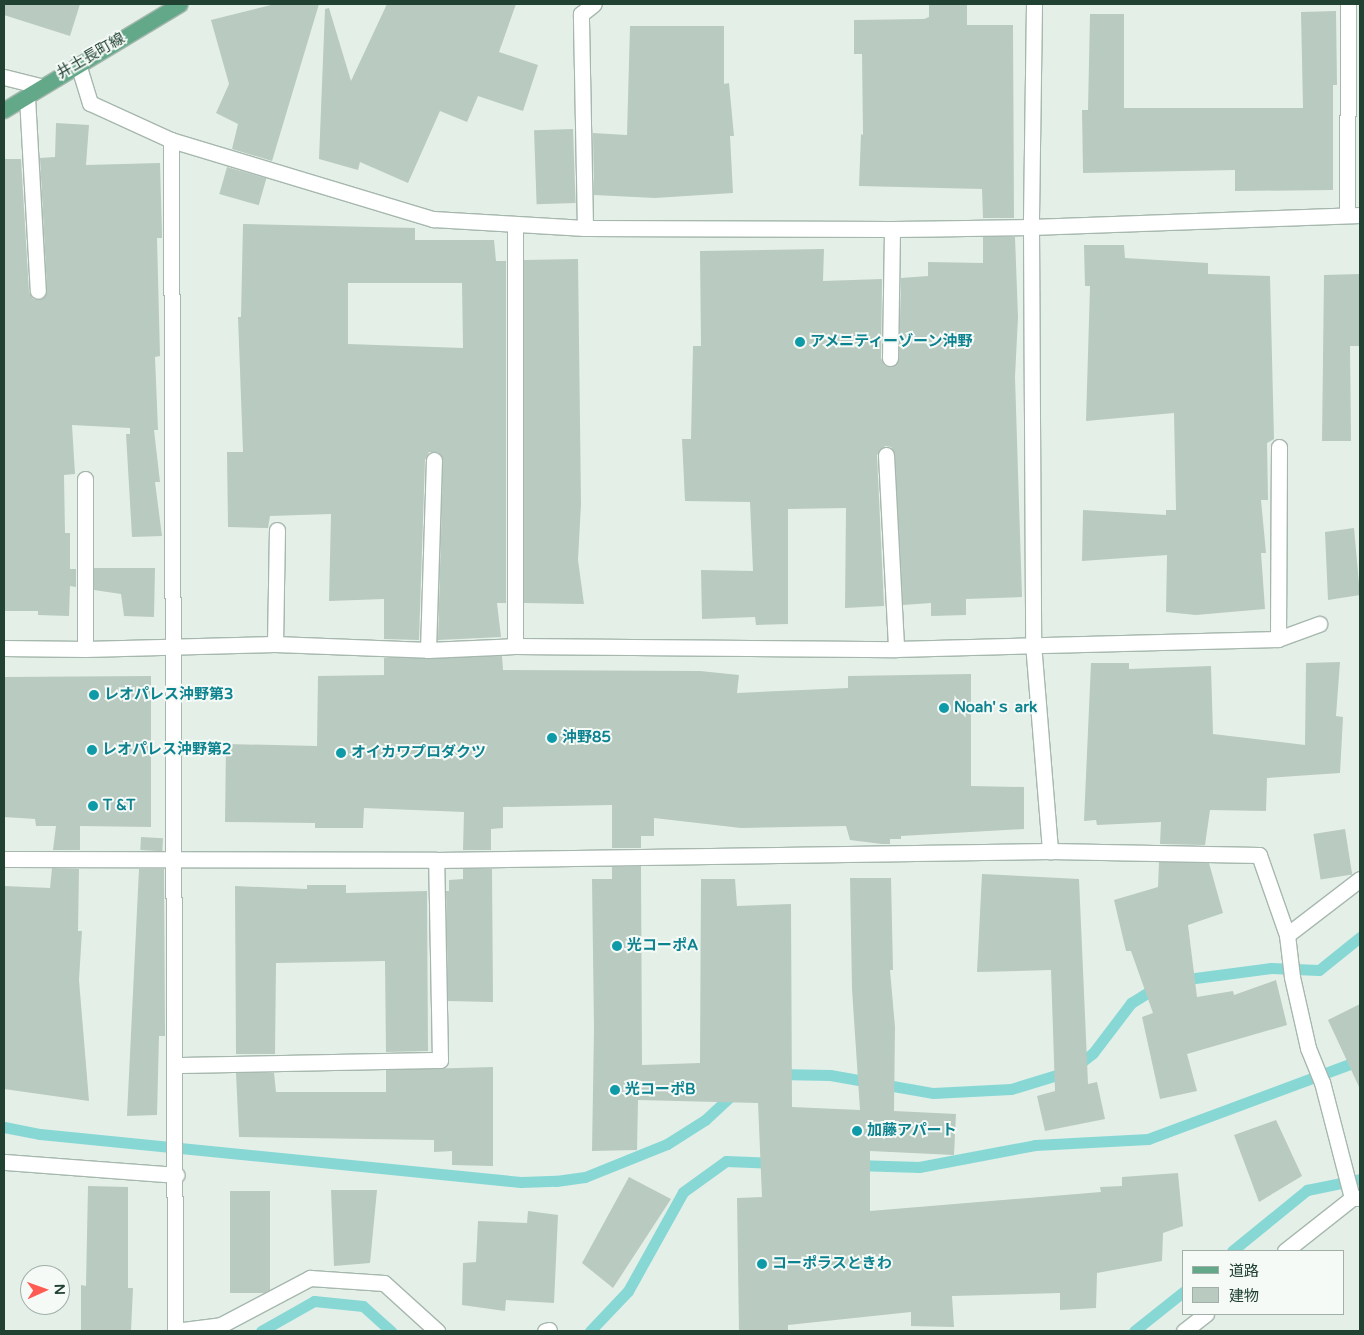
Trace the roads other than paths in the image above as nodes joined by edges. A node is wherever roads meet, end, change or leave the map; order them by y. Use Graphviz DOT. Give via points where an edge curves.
graph roads {
  1 [pos="178,4"];
  2 [pos="594,4"];
  3 [pos="1034,4"];
  4 [pos="1348,4"];
  5 [pos="78,64"];
  6 [pos="4,77"];
  7 [pos="40,86"];
  8 [pos="27,97"];
  9 [pos="4,110"];
  10 [pos="171,140"];
  11 [pos="1354,215"];
  12 [pos="514,226"];
  13 [pos="1031,227"];
  14 [pos="585,228"];
  15 [pos="892,229"];
  16 [pos="38,290"];
  17 [pos="890,358"];
  18 [pos="1280,447"];
  19 [pos="886,455"];
  20 [pos="434,460"];
  21 [pos="85,479"];
  22 [pos="277,530"];
  23 [pos="1320,624"];
  24 [pos="1278,639"];
  25 [pos="1033,643"];
  26 [pos="275,644"];
  27 [pos="515,646"];
  28 [pos="174,647"];
  29 [pos="4,648"];
  30 [pos="85,649"];
  31 [pos="896,649"];
  32 [pos="428,650"];
  33 [pos="1050,851"];
  34 [pos="4,859"];
  35 [pos="176,859"];
  36 [pos="436,860"];
  37 [pos="1360,879"];
  38 [pos="1287,935"];
  39 [pos="176,1065"];
  40 [pos="4,1162"];
  41 [pos="177,1175"];
  42 [pos="1354,1196"];
  43 [pos="1286,1250"];
  44 [pos="1205,1315"];
  45 [pos="175,1331"];
  46 [pos="437,1331"];
  47 [pos="1184,1331"];
  1 -- 5 [label="main road, 井土長町線"];
  2 -- 14 [label="street" via="582,14"];
  3 -- 13 [label="street"];
  4 -- 11 [label="street"];
  5 -- 7 [label="main road, 井土長町線"];
  5 -- 10 [label="street" via="90,103"];
  6 -- 7 [label="street"];
  7 -- 8 [label="main road, 井土長町線"];
  8 -- 9 [label="main road, 井土長町線"];
  8 -- 16 [label="street"];
  10 -- 12 [label="street" via="433,220"];
  10 -- 28 [label="street"];
  11 -- 13 [label="street"];
  12 -- 14 [label="street"];
  12 -- 27 [label="street"];
  13 -- 15 [label="street"];
  13 -- 25 [label="street"];
  14 -- 15 [label="street"];
  15 -- 17 [label="street"];
  18 -- 24 [label="street"];
  19 -- 31 [label="street"];
  20 -- 32 [label="street"];
  21 -- 30 [label="street"];
  22 -- 26 [label="street"];
  23 -- 24 [label="street"];
  24 -- 25 [label="street"];
  25 -- 31 [label="street"];
  25 -- 33 [label="street"];
  26 -- 28 [label="street"];
  26 -- 32 [label="street"];
  27 -- 31 [label="street"];
  27 -- 32 [label="street"];
  28 -- 30 [label="street"];
  28 -- 35 [label="street"];
  29 -- 30 [label="street"];
  33 -- 36 [label="street"];
  33 -- 38 [label="street" via="1259,855"];
  34 -- 35 [label="street"];
  35 -- 36 [label="street"];
  35 -- 39 [label="street"];
  36 -- 39 [label="street" via="440,1060"];
  37 -- 38 [label="street"];
  38 -- 42 [label="street" via="1292,976 1308,1048 1322,1082"];
  39 -- 41 [label="street"];
  40 -- 41 [label="street"];
  41 -- 45 [label="street"];
  42 -- 43 [label="street"];
  44 -- 47 [label="street"];
  45 -- 46 [label="street" via="220,1325 310,1278 384,1283"];
}
